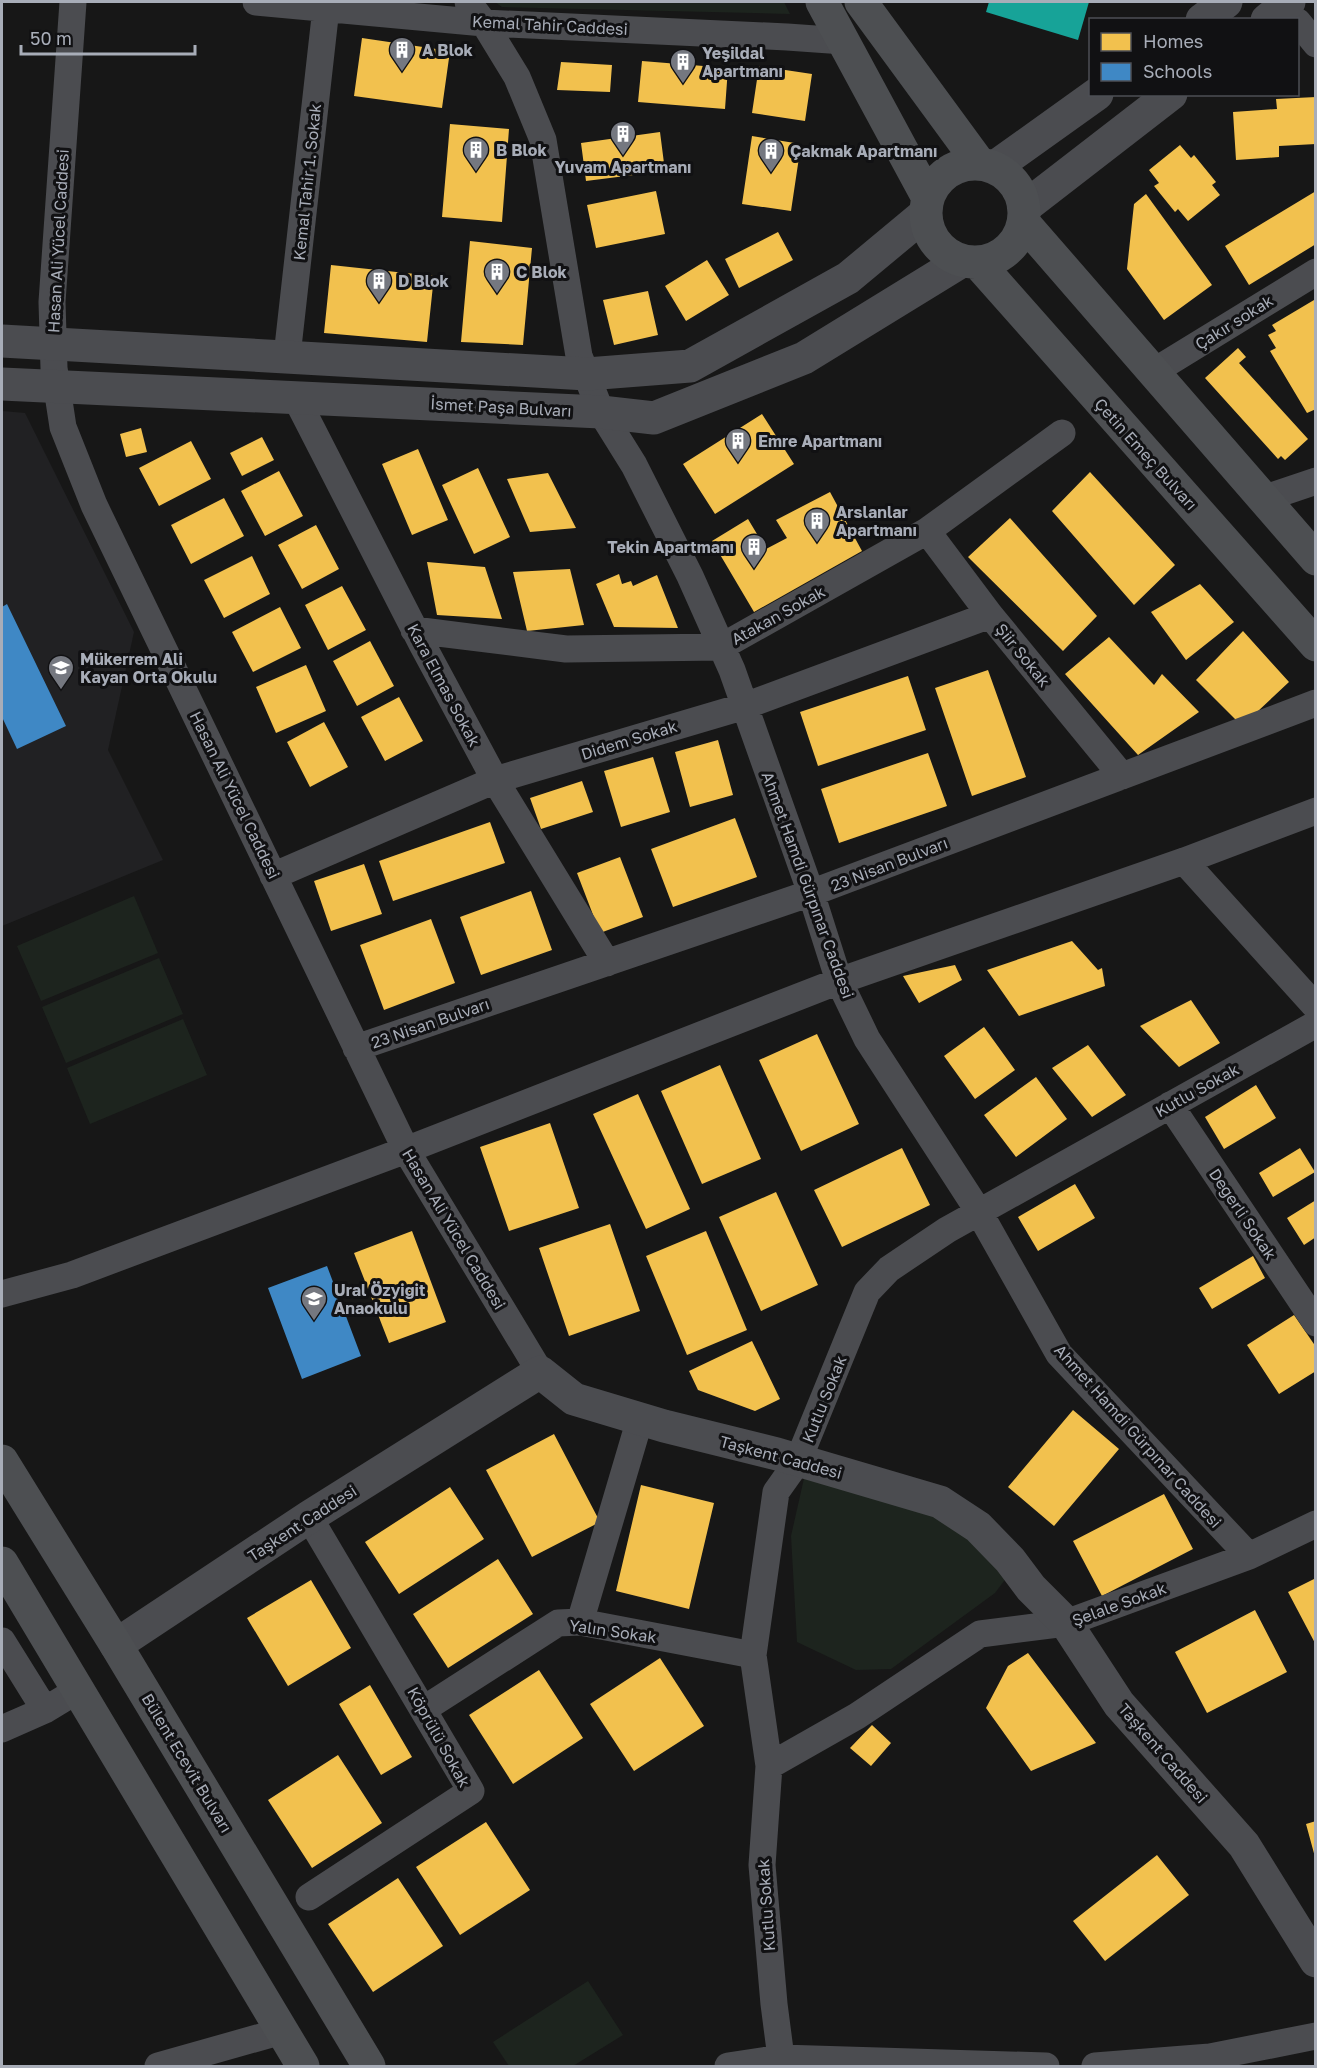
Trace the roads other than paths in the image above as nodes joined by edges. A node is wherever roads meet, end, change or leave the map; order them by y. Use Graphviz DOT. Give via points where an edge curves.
graph roads {
  1 [pos="73,2"];
  2 [pos="256,2"];
  3 [pos="822,2"];
  4 [pos="861,2"];
  5 [pos="326,8"];
  6 [pos="476,12"];
  7 [pos="1299,26"];
  8 [pos="844,41"];
  9 [pos="1316,44"];
  10 [pos="1094,96"];
  11 [pos="1169,96"];
  12 [pos="987,165"];
  13 [pos="927,206"];
  14 [pos="1025,215"];
  15 [pos="970,262"];
  16 [pos="1316,272"];
  17 [pos="2,341"];
  18 [pos="53,344"];
  19 [pos="287,356"];
  20 [pos="1153,372"];
  21 [pos="587,374"];
  22 [pos="2,384"];
  23 [pos="57,386"];
  24 [pos="296,398"];
  25 [pos="602,412"];
  26 [pos="1062,433"];
  27 [pos="1316,481"];
  28 [pos="1263,499"];
  29 [pos="927,531"];
  30 [pos="1316,559"];
  31 [pos="990,615"];
  32 [pos="414,630"];
  33 [pos="1316,645"];
  34 [pos="721,647"];
  35 [pos="1316,703"];
  36 [pos="745,705"];
  37 [pos="1122,776"];
  38 [pos="495,780"];
  39 [pos="1316,811"];
  40 [pos="1184,861"];
  41 [pos="273,876"];
  42 [pos="811,893"];
  43 [pos="607,963"];
  44 [pos="839,981"];
  45 [pos="1316,1007"];
  46 [pos="1316,1024"];
  47 [pos="357,1048"];
  48 [pos="1170,1105"];
  49 [pos="406,1150"];
  50 [pos="979,1212"];
  51 [pos="2,1294"];
  52 [pos="1316,1323"];
  53 [pos="540,1372"];
  54 [pos="640,1419"];
  55 [pos="2,1461"];
  56 [pos="798,1461"];
  57 [pos="309,1517"];
  58 [pos="1316,1524"];
  59 [pos="1249,1556"];
  60 [pos="2,1563"];
  61 [pos="580,1622"];
  62 [pos="1066,1623"];
  63 [pos="2,1641"];
  64 [pos="116,1645"];
  65 [pos="753,1655"];
  66 [pos="78,1690"];
  67 [pos="424,1709"];
  68 [pos="45,1710"];
  69 [pos="2,1729"];
  70 [pos="769,1766"];
  71 [pos="309,1897"];
  72 [pos="1316,1961"];
  73 [pos="282,2031"];
  74 [pos="1316,2036"];
  75 [pos="781,2058"];
  76 [pos="158,2067"];
  77 [pos="303,2067"];
  78 [pos="369,2067"];
  79 [pos="728,2067"];
  80 [pos="1046,2067"];
  81 [pos="1095,2067"];
  1 -- 18 [label="street, Hasan Ali Yücel Caddesi" via="51,302"];
  2 -- 5 [label="street, Kemal Tahir Caddesi"];
  3 -- 8 [label="main road"];
  4 -- 12 [label="main road"];
  5 -- 6 [label="street, Kemal Tahir Caddesi"];
  5 -- 19 [label="street, Kemal Tahir 1. Sokak"];
  6 -- 8 [label="street, Kemal Tahir Caddesi"];
  6 -- 21 [label="street, Ahmet Hamdi Gürpınar Caddesi" via="517,77 543,140 579,356"];
  7 -- 9 [label="street"];
  8 -- 13 [label="main road"];
  10 -- 12 [label="street"];
  11 -- 14 [label="street"];
  12 -- 13 [label="main road" via="962,165 947,172 936,183"];
  12 -- 14 [label="main road" via="1010,177 1020,190"];
  13 -- 15 [label="main road" via="928,229 936,243 948,254"];
  13 -- 21 [label="street" via="848,278 690,366"];
  14 -- 15 [label="main road" via="1018,238 1008,251 994,259"];
  14 -- 20 [label="main road"];
  15 -- 25 [label="street, İsmet Paşa Bulvarı" via="804,358 654,418"];
  15 -- 33 [label="main road, Çetin Emeç Bulvarı"];
  16 -- 20 [label="street, Çakır sokak"];
  17 -- 18 [label="street"];
  18 -- 19 [label="street"];
  18 -- 23 [label="street, Hasan Ali Yücel Caddesi"];
  19 -- 21 [label="street"];
  20 -- 28 [label="main road"];
  21 -- 25 [label="street, Ahmet Hamdi Gürpınar Caddesi"];
  22 -- 23 [label="street, İsmet Paşa Bulvarı"];
  23 -- 24 [label="street, İsmet Paşa Bulvarı"];
  23 -- 41 [label="street, Hasan Ali Yücel Caddesi" via="63,427 94,505"];
  24 -- 25 [label="street, İsmet Paşa Bulvarı"];
  24 -- 32 [label="street, Kara Elmas Sokak"];
  25 -- 34 [label="street, Ahmet Hamdi Gürpınar Caddesi" via="634,465"];
  26 -- 29 [label="street, Atakan Sokak"];
  27 -- 28 [label="street"];
  28 -- 30 [label="main road"];
  29 -- 31 [label="street, Şiir Sokak"];
  29 -- 34 [label="street, Atakan Sokak"];
  31 -- 36 [label="street, Didem Sokak"];
  31 -- 37 [label="street, Şiir Sokak"];
  32 -- 34 [label="street, Atakan Sokak" via="566,649"];
  32 -- 38 [label="street, Kara Elmas Sokak"];
  34 -- 36 [label="street, Ahmet Hamdi Gürpınar Caddesi"];
  35 -- 37 [label="street, 23 Nisan Bulvarı"];
  36 -- 38 [label="street, Didem Sokak"];
  36 -- 42 [label="street, Ahmet Hamdi Gürpınar Caddesi"];
  37 -- 42 [label="street, 23 Nisan Bulvarı"];
  38 -- 41 [label="street, Didem Sokak"];
  38 -- 43 [label="street, Kara Elmas Sokak"];
  39 -- 40 [label="street"];
  40 -- 44 [label="street"];
  40 -- 45 [label="street"];
  41 -- 47 [label="street, Hasan Ali Yücel Caddesi"];
  42 -- 43 [label="street, 23 Nisan Bulvarı"];
  42 -- 44 [label="street, Ahmet Hamdi Gürpınar Caddesi"];
  43 -- 47 [label="street, 23 Nisan Bulvarı"];
  44 -- 49 [label="street"];
  44 -- 50 [label="street, Ahmet Hamdi Gürpınar Caddesi" via="867,1038"];
  46 -- 48 [label="street, Kutlu Sokak"];
  47 -- 49 [label="street, Hasan Ali Yücel Caddesi"];
  48 -- 50 [label="street, Kutlu Sokak"];
  48 -- 52 [label="street, Değerli Sokak"];
  49 -- 51 [label="street" via="72,1275"];
  49 -- 53 [label="street, Hasan Ali Yücel Caddesi"];
  50 -- 56 [label="street, Kutlu Sokak" via="889,1269 867,1292"];
  50 -- 59 [label="street, Ahmet Hamdi Gürpınar Caddesi" via="1059,1354"];
  53 -- 54 [label="street, Taşkent Caddesi" via="574,1399"];
  53 -- 57 [label="street, Taşkent Caddesi"];
  54 -- 56 [label="street, Taşkent Caddesi"];
  54 -- 61 [label="street"];
  55 -- 64 [label="main road, Bülent Ecevit Bulvarı"];
  56 -- 62 [label="street, Taşkent Caddesi" via="940,1502 978,1527"];
  56 -- 65 [label="street, Kutlu Sokak" via="776,1492"];
  57 -- 64 [label="street, Taşkent Caddesi"];
  57 -- 67 [label="street, Köprülü Sokak"];
  58 -- 59 [label="street, Şelale Sokak"];
  59 -- 62 [label="street, Şelale Sokak"];
  60 -- 66 [label="main road"];
  61 -- 65 [label="street, Yalın Sokak"];
  61 -- 67 [label="street, Yalın Sokak" via="558,1623"];
  62 -- 70 [label="street, Şelale Sokak" via="980,1634 857,1716"];
  62 -- 72 [label="street, Taşkent Caddesi" via="1119,1704 1244,1845"];
  63 -- 68 [label="street"];
  64 -- 78 [label="main road, Bülent Ecevit Bulvarı"];
  65 -- 70 [label="street, Kutlu Sokak"];
  66 -- 68 [label="street"];
  66 -- 73 [label="main road"];
  67 -- 71 [label="street, Köprülü Sokak" via="471,1791"];
  68 -- 69 [label="street"];
  70 -- 75 [label="street, Kutlu Sokak" via="762,1865"];
  73 -- 76 [label="street"];
  73 -- 77 [label="main road"];
  74 -- 81 [label="street" via="1210,2057"];
  75 -- 79 [label="street"];
  75 -- 80 [label="street"];
}
